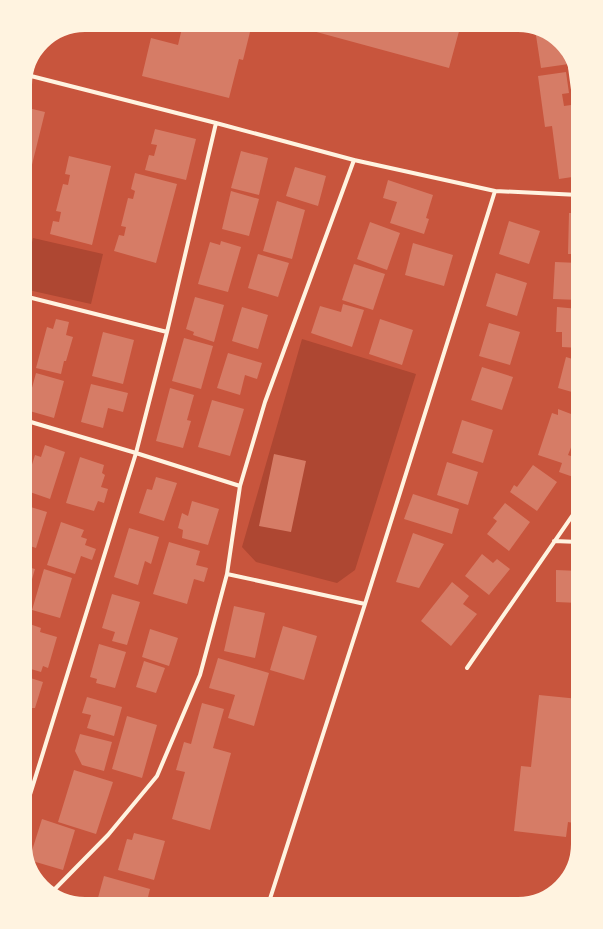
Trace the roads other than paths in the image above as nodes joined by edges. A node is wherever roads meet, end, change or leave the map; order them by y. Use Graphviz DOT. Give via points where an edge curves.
graph roads {
  1 [pos="32,76"];
  2 [pos="216,122"];
  3 [pos="354,160"];
  4 [pos="495,191"];
  5 [pos="572,195"];
  6 [pos="31,298"];
  7 [pos="167,332"];
  8 [pos="31,422"];
  9 [pos="136,453"];
  10 [pos="240,486"];
  11 [pos="572,516"];
  12 [pos="554,541"];
  13 [pos="572,542"];
  14 [pos="227,574"];
  15 [pos="364,604"];
  16 [pos="467,668"];
  17 [pos="31,791"];
  18 [pos="55,889"];
  19 [pos="270,898"];
  1 -- 2 [label="street"];
  2 -- 3 [label="street"];
  2 -- 7 [label="street"];
  3 -- 4 [label="street"];
  3 -- 10 [label="street" via="265,402"];
  4 -- 5 [label="street"];
  4 -- 15 [label="street"];
  6 -- 7 [label="street"];
  7 -- 9 [label="street"];
  8 -- 9 [label="street"];
  9 -- 10 [label="street"];
  9 -- 17 [label="street"];
  10 -- 14 [label="street"];
  11 -- 12 [label="street"];
  12 -- 13 [label="street"];
  12 -- 16 [label="street"];
  14 -- 15 [label="street"];
  14 -- 18 [label="street" via="200,675 157,776 108,835"];
  15 -- 19 [label="street"];
}
